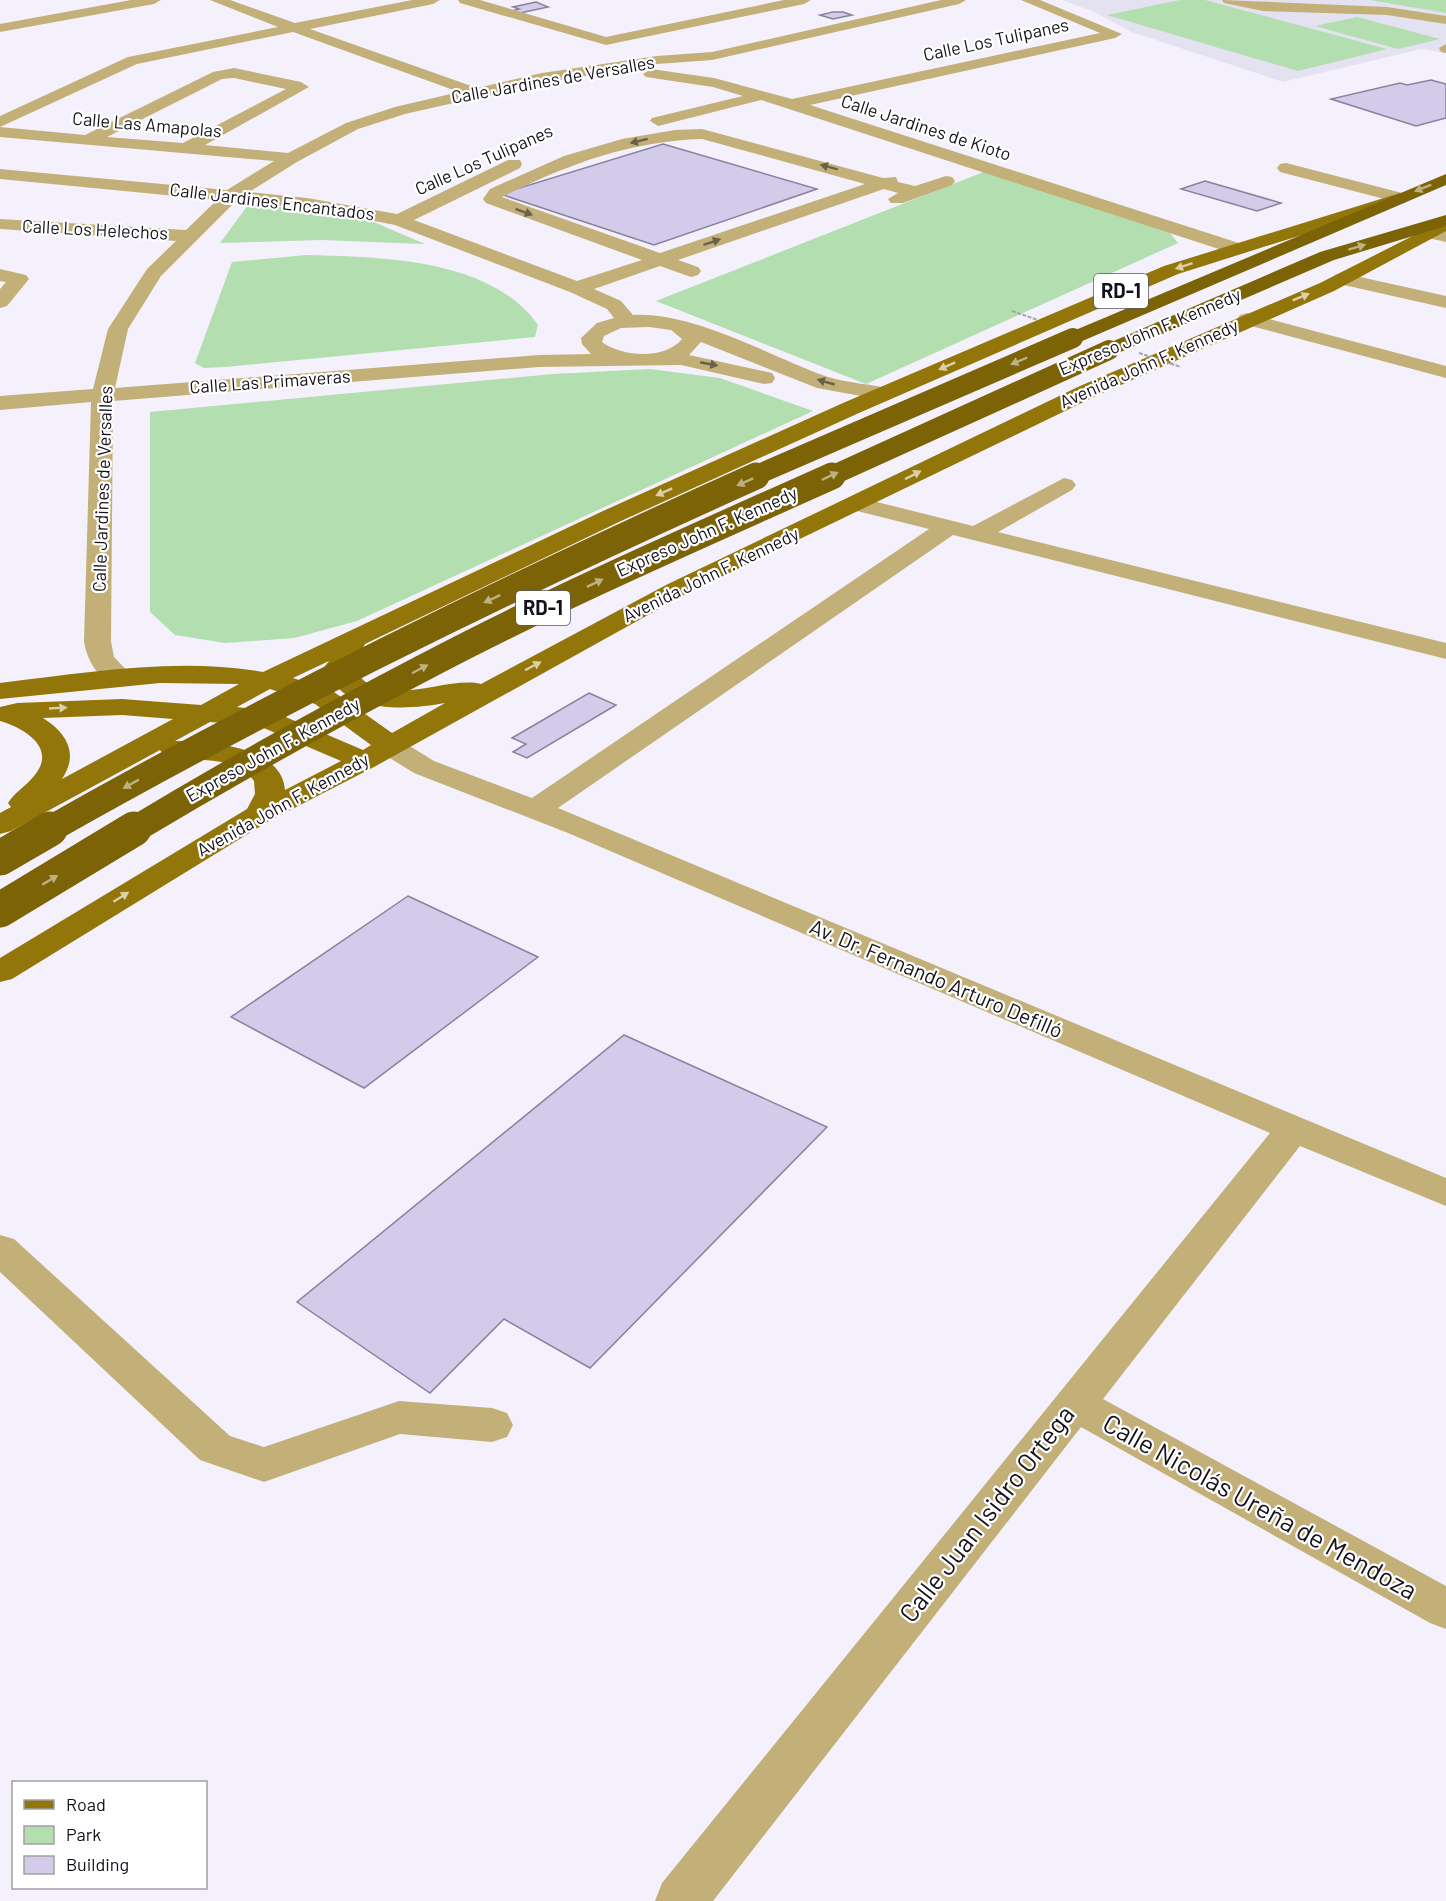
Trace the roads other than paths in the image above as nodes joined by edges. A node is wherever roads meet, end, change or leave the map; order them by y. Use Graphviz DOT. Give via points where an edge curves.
graph roads {
  1 [pos="154,0"];
  2 [pos="218,0"];
  3 [pos="433,0"];
  4 [pos="465,0"];
  5 [pos="804,0"];
  6 [pos="959,0"];
  7 [pos="1028,0"];
  8 [pos="1229,0"];
  9 [pos="724,3"];
  10 [pos="328,8"];
  11 [pos="751,11"];
  12 [pos="350,16"];
  13 [pos="1446,20"];
  14 [pos="291,27"];
  15 [pos="0,28"];
  16 [pos="595,72"];
  17 [pos="473,92"];
  18 [pos="761,96"];
  19 [pos="792,104"];
  20 [pos="0,122"];
  21 [pos="0,132"];
  22 [pos="89,139"];
  23 [pos="558,146"];
  24 [pos="189,147"];
  25 [pos="534,155"];
  26 [pos="291,158"];
  27 [pos="957,158"];
  28 [pos="1286,168"];
  29 [pos="0,174"];
  30 [pos="1446,179"];
  31 [pos="946,181"];
  32 [pos="886,182"];
  33 [pos="916,192"];
  34 [pos="232,195"];
  35 [pos="1400,198"];
  36 [pos="883,204"];
  37 [pos="399,220"];
  38 [pos="0,224"];
  39 [pos="1442,228"];
  40 [pos="190,236"];
  41 [pos="1238,249"];
  42 [pos="657,261"];
  43 [pos="714,264"];
  44 [pos="691,272"];
  45 [pos="0,275"];
  46 [pos="1342,279"];
  47 [pos="667,280"];
  48 [pos="577,288"];
  49 [pos="0,302"];
  50 [pos="1446,302"];
  51 [pos="1247,319"];
  52 [pos="628,322"];
  53 [pos="682,327"];
  54 [pos="591,339"];
  55 [pos="642,359"];
  56 [pos="540,361"];
  57 [pos="1446,372"];
  58 [pos="883,394"];
  59 [pos="102,395"];
  60 [pos="0,403"];
  61 [pos="852,408"];
  62 [pos="1064,485"];
  63 [pos="857,504"];
  64 [pos="949,527"];
  65 [pos="976,534"];
  66 [pos="353,638"];
  67 [pos="1446,651"];
  68 [pos="178,675"];
  69 [pos="121,679"];
  70 [pos="267,680"];
  71 [pos="500,684"];
  72 [pos="0,691"];
  73 [pos="0,713"];
  74 [pos="206,714"];
  75 [pos="377,753"];
  76 [pos="128,756"];
  77 [pos="535,810"];
  78 [pos="258,815"];
  79 [pos="1,824"];
  80 [pos="0,858"];
  81 [pos="0,910"];
  82 [pos="0,972"];
  83 [pos="1294,1128"];
  84 [pos="1446,1193"];
  85 [pos="0,1249"];
  86 [pos="1074,1404"];
  87 [pos="492,1425"];
  88 [pos="1446,1609"];
  89 [pos="681,1901"];
  1 -- 15 [label="street"];
  2 -- 14 [label="street"];
  3 -- 12 [label="street"];
  4 -- 11 [label="street" via="606,41"];
  5 -- 11 [label="street"];
  6 -- 16 [label="street, Calle Jardines de Versalles" via="712,56 657,60"];
  7 -- 19 [label="street, Calle Los Tulipanes" via="1115,34"];
  8 -- 13 [label="street" via="1263,7 1387,11"];
  9 -- 11 [label="street"];
  10 -- 12 [label="street"];
  12 -- 14 [label="street"];
  14 -- 17 [label="street"];
  14 -- 20 [label="street" via="133,60"];
  16 -- 17 [label="street, Calle Jardines de Versalles"];
  16 -- 18 [label="street, Calle Jardines de Kioto" via="656,74 714,83"];
  17 -- 26 [label="street, Calle Jardines de Versalles" via="352,126"];
  18 -- 19 [label="street, Calle Jardines de Kioto"];
  18 -- 23 [label="street, Calle Los Tulipanes"];
  19 -- 27 [label="street, Calle Jardines de Kioto"];
  21 -- 22 [label="street, Calle Las Amapolas"];
  22 -- 24 [label="street, Calle Las Amapolas"];
  22 -- 24 [label="street" via="218,75 234,73 301,87"];
  24 -- 26 [label="street, Calle Las Amapolas"];
  25 -- 37 [label="street, Calle Los Tulipanes"];
  26 -- 34 [label="street, Calle Jardines de Versalles"];
  27 -- 32 [label="street"];
  27 -- 41 [label="street, Calle Jardines de Kioto"];
  28 -- 35 [label="street"];
  29 -- 34 [label="street, Calle Jardines Encantados"];
  30 -- 35 [label="highway, Expreso John F. Kennedy / RD-1, one-way"];
  31 -- 33 [label="street"];
  32 -- 33 [label="street"];
  42 -- 32 [label="street, one-way"];
  32 -- 42 [label="street, one-way" via="702,134 678,133 566,161 496,193 492,199"];
  33 -- 36 [label="street"];
  34 -- 37 [label="street, Calle Jardines Encantados" via="307,203"];
  34 -- 40 [label="street, Calle Jardines de Versalles"];
  35 -- 41 [label="main road, RD-1"];
  35 -- 80 [label="highway, Expreso John F. Kennedy / RD-1, one-way, bridge" via="937,395 636,531 313,684"];
  37 -- 48 [label="street, Calle Jardines Encantados"];
  38 -- 40 [label="street, Calle Los Helechos"];
  39 -- 46 [label="main road, Avenida John F. Kennedy / RD-1"];
  81 -- 39 [label="highway, Expreso John F. Kennedy / RD-1, one-way, bridge" via="217,780 422,668 616,573 1327,256"];
  40 -- 59 [label="street, Calle Jardines de Versalles" via="154,273 118,329"];
  41 -- 58 [label="main road, RD-1, one-way" via="1171,270"];
  42 -- 44 [label="street"];
  42 -- 48 [label="street"];
  43 -- 44 [label="street"];
  44 -- 47 [label="street"];
  45 -- 49 [label="street" via="19,279"];
  46 -- 50 [label="street"];
  51 -- 46 [label="main road, Avenida John F. Kennedy / RD-1, one-way"];
  48 -- 52 [label="street, Calle Jardines Encantados" via="614,305"];
  51 -- 57 [label="street"];
  63 -- 51 [label="main road, Avenida John F. Kennedy / RD-1, one-way" via="1067,400"];
  52 -- 53 [label="street, Calle Las Primaveras" via="657,321"];
  52 -- 54 [label="street, Calle Las Primaveras" via="603,328"];
  53 -- 55 [label="street" via="693,339 690,346 668,356"];
  58 -- 53 [label="street, one-way" via="825,383"];
  54 -- 55 [label="street" via="597,350"];
  54 -- 56 [label="street, Calle Las Primaveras"];
  55 -- 56 [label="street, Calle Las Primaveras"];
  55 -- 61 [label="street, Calle Las Primaveras, one-way" via="681,359 744,372"];
  56 -- 59 [label="street, Calle Las Primaveras"];
  58 -- 61 [label="main road, RD-1"];
  59 -- 60 [label="street, Calle Las Primaveras"];
  59 -- 69 [label="street, Calle Jardines de Versalles" via="96,576 98,641 102,658"];
  61 -- 66 [label="main road, RD-1, one-way"];
  62 -- 65 [label="street"];
  63 -- 64 [label="street"];
  71 -- 63 [label="main road, Avenida John F. Kennedy / RD-1, one-way" via="675,590"];
  64 -- 65 [label="street"];
  64 -- 77 [label="street"];
  65 -- 67 [label="street"];
  66 -- 68 [label="main road" via="279,658"];
  66 -- 70 [label="main road, RD-1"];
  66 -- 71 [label="main road" via="339,666 341,675 366,693 414,699"];
  68 -- 69 [label="main road"];
  68 -- 70 [label="main road"];
  69 -- 72 [label="main road"];
  70 -- 74 [label="main road, RD-1"];
  70 -- 75 [label="main road" via="317,694"];
  71 -- 75 [label="main road, Avenida John F. Kennedy / RD-1"];
  73 -- 74 [label="main road, one-way" via="122,707"];
  73 -- 79 [label="main road" via="26,718 42,728 51,739 56,756 54,768 40,787"];
  74 -- 75 [label="main road" via="264,718"];
  74 -- 76 [label="main road, RD-1"];
  75 -- 77 [label="street, Av. Dr. Fernando Arturo Defilló"];
  75 -- 78 [label="main road, Avenida John F. Kennedy / RD-1"];
  76 -- 78 [label="main road" via="184,750 237,757 265,773 270,784 270,796"];
  76 -- 79 [label="main road, RD-1"];
  77 -- 83 [label="street, Av. Dr. Fernando Arturo Defilló"];
  82 -- 78 [label="main road, Avenida John F. Kennedy / RD-1, one-way"];
  83 -- 84 [label="street, Av. Dr. Fernando Arturo Defilló"];
  83 -- 86 [label="street, Calle Juan Isidro Ortega"];
  85 -- 87 [label="street" via="215,1448 264,1466 399,1417"];
  86 -- 88 [label="street, Calle Nicolás Ureña de Mendoza"];
  86 -- 89 [label="street, Calle Juan Isidro Ortega"];
}
